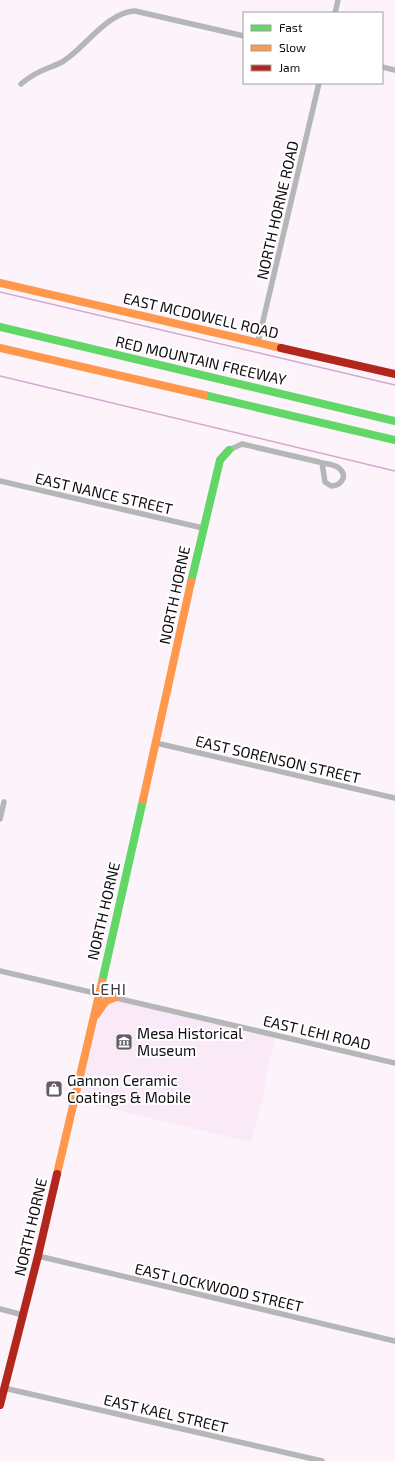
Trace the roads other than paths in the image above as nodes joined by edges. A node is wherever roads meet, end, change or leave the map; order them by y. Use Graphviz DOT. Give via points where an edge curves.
graph roads {
  1 [pos="338,0"];
  2 [pos="335,12"];
  3 [pos="243,36"];
  4 [pos="383,67"];
  5 [pos="395,70"];
  6 [pos="21,84"];
  7 [pos="319,84"];
  8 [pos="0,283"];
  9 [pos="0,327"];
  10 [pos="258,342"];
  11 [pos="0,348"];
  12 [pos="395,374"];
  13 [pos="395,421"];
  14 [pos="395,440"];
  15 [pos="229,450"];
  16 [pos="322,463"];
  17 [pos="0,481"];
  18 [pos="203,528"];
  19 [pos="156,743"];
  20 [pos="395,798"];
  21 [pos="4,802"];
  22 [pos="0,819"];
  23 [pos="0,971"];
  24 [pos="99,993"];
  25 [pos="116,997"];
  26 [pos="90,1033"];
  27 [pos="395,1063"];
  28 [pos="38,1256"];
  29 [pos="0,1309"];
  30 [pos="23,1315"];
  31 [pos="395,1341"];
  32 [pos="4,1388"];
  33 [pos="0,1404"];
  34 [pos="322,1461"];
  1 -- 2 [label="street"];
  3 -- 6 [label="street" via="128,11 107,23 64,61"];
  4 -- 5 [label="street"];
  7 -- 10 [label="street, NORTH HORNE ROAD"];
  8 -- 10 [label="main road, EAST MCDOWELL ROAD"];
  9 -- 13 [label="main road, RED MOUNTAIN FREEWAY"];
  10 -- 12 [label="main road, EAST MCDOWELL ROAD"];
  11 -- 14 [label="main road"];
  15 -- 16 [label="street" via="242,444"];
  15 -- 18 [label="main road, NORTH HORNE" via="220,460"];
  16 -- 16 [label="street" via="336,466 341,470 343,478 339,484 331,486 325,482"];
  17 -- 18 [label="street, EAST NANCE STREET"];
  18 -- 19 [label="main road, NORTH HORNE"];
  19 -- 20 [label="street, EAST SORENSON STREET"];
  19 -- 24 [label="main road, NORTH HORNE"];
  21 -- 22 [label="street"];
  23 -- 24 [label="street, EAST LEHI ROAD"];
  24 -- 25 [label="street, EAST LEHI ROAD"];
  24 -- 26 [label="main road, NORTH HORNE"];
  25 -- 26 [label="main road" via="108,998 102,1005"];
  25 -- 27 [label="street, EAST LEHI ROAD"];
  26 -- 28 [label="main road, NORTH HORNE"];
  28 -- 30 [label="main road, NORTH HORNE"];
  28 -- 31 [label="street, EAST LOCKWOOD STREET"];
  29 -- 30 [label="street"];
  30 -- 32 [label="main road, NORTH HORNE"];
  32 -- 33 [label="main road, NORTH HORNE"];
  32 -- 34 [label="street, EAST KAEL STREET"];
}
